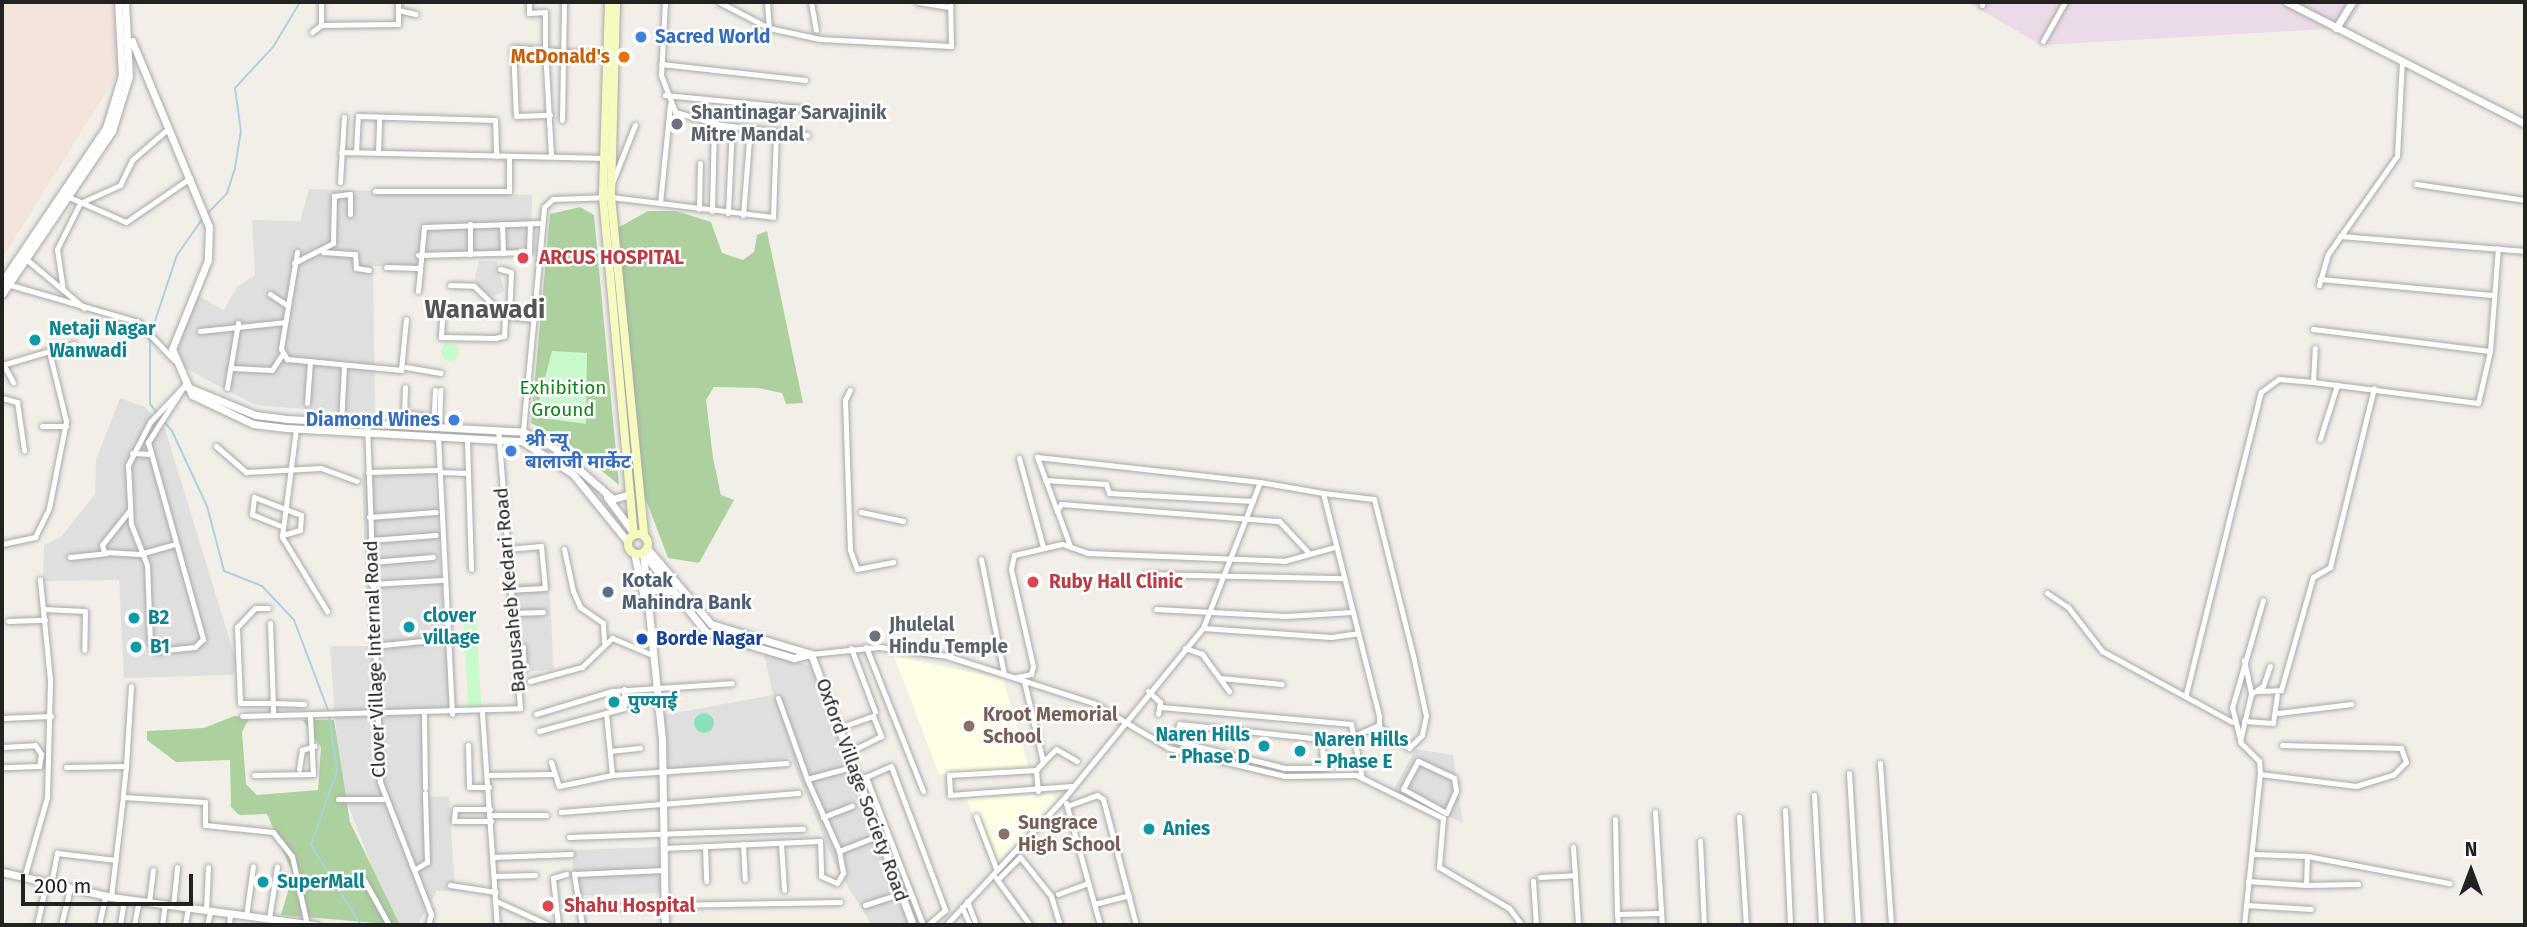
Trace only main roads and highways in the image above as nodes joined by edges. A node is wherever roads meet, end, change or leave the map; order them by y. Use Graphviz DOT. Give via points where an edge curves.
graph roads {
  1 [pos="609,2"];
  2 [pos="616,2"];
  3 [pos="612,56"];
  4 [pos="608,194"];
  5 [pos="644,536"];
  6 [pos="631,539"];
  1 -- 3 [label="main road"];
  2 -- 3 [label="main road"];
  3 -- 4 [label="main road"];
  4 -- 5 [label="main road"];
  4 -- 6 [label="main road"];
  5 -- 6 [label="main road"];
  5 -- 6 [label="main road" via="641,551"];
}
